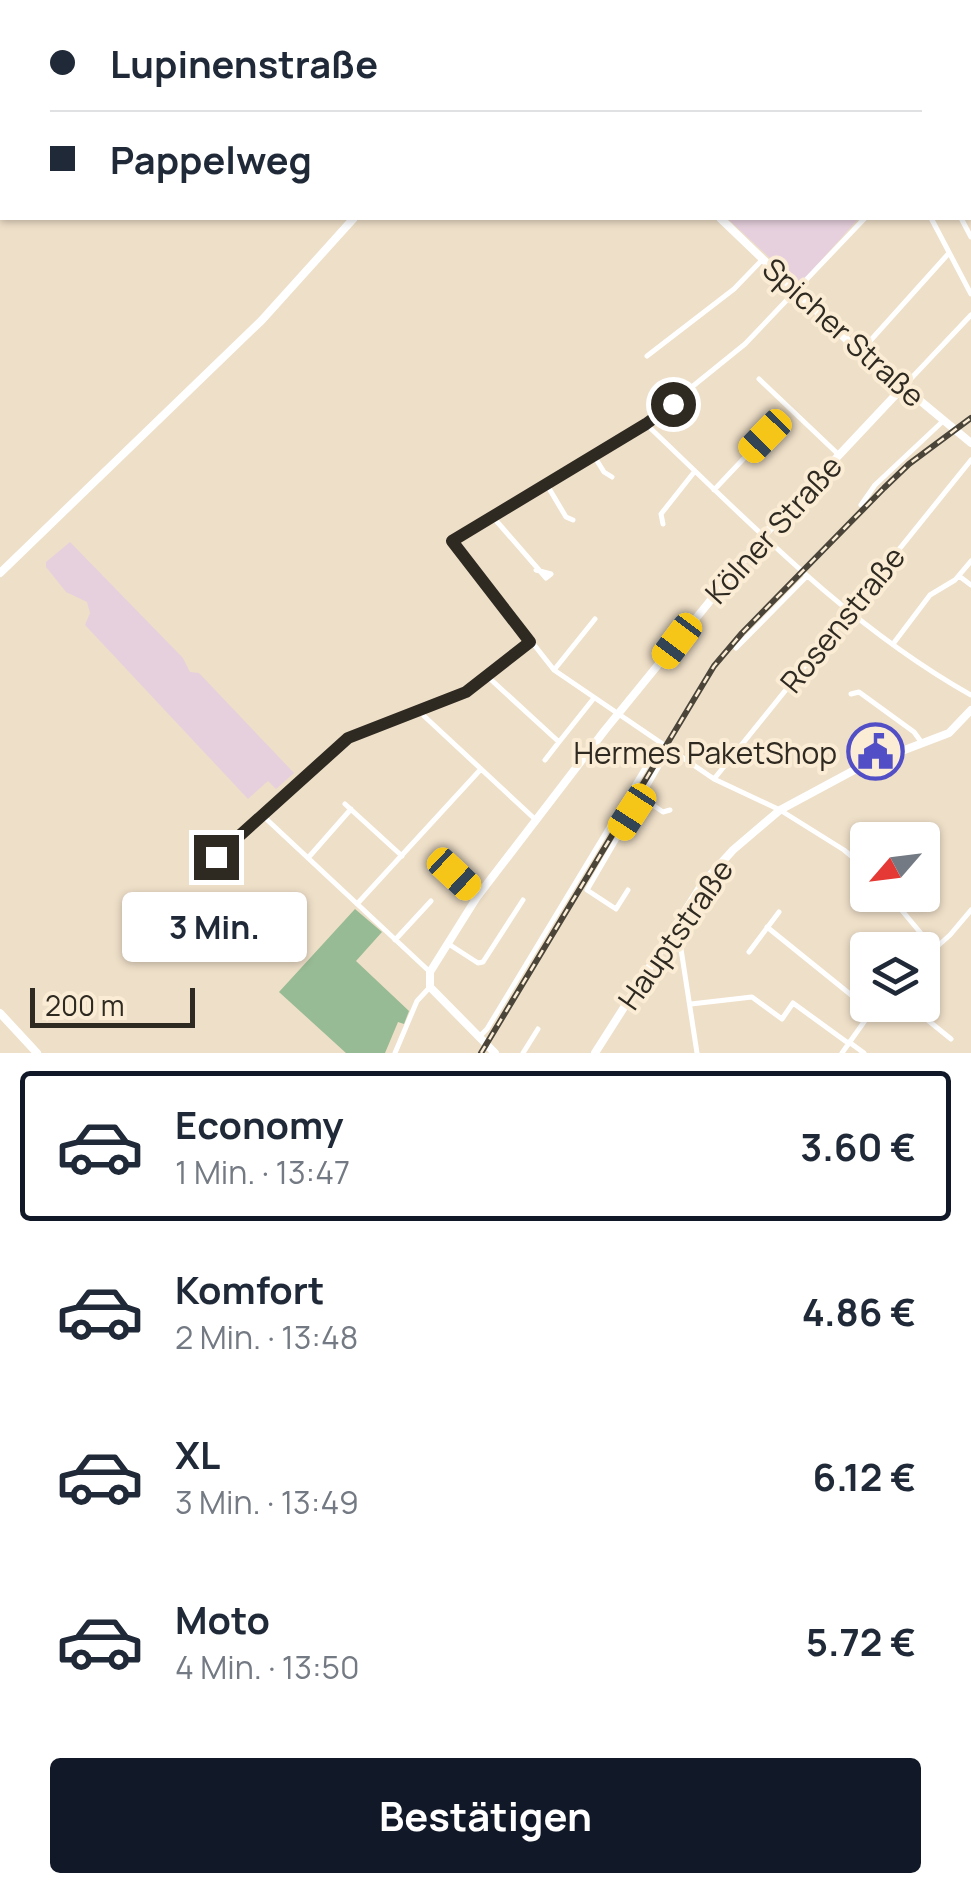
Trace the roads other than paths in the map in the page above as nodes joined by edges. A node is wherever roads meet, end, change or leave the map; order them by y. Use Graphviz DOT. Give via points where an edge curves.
graph roads {
  1 [pos="352,220"];
  2 [pos="722,220"];
  3 [pos="863,220"];
  4 [pos="932,220"];
  5 [pos="949,252"];
  6 [pos="764,260"];
  7 [pos="797,292"];
  8 [pos="971,294"];
  9 [pos="971,315"];
  10 [pos="860,352"];
  11 [pos="648,356"];
  12 [pos="759,379"];
  13 [pos="903,387"];
  14 [pos="942,422"];
  15 [pos="646,424"];
  16 [pos="765,436"];
  17 [pos="971,443"];
  18 [pos="839,455"];
  19 [pos="594,456"];
  20 [pos="971,460"];
  21 [pos="695,471"];
  22 [pos="612,477"];
  23 [pos="547,485"];
  24 [pos="714,490"];
  25 [pos="862,505"];
  26 [pos="492,516"];
  27 [pos="573,520"];
  28 [pos="662,524"];
  29 [pos="763,536"];
  30 [pos="971,561"];
  31 [pos="536,570"];
  32 [pos="0,572"];
  33 [pos="807,576"];
  34 [pos="959,576"];
  35 [pos="971,585"];
  36 [pos="850,610"];
  37 [pos="595,620"];
  38 [pos="530,642"];
  39 [pos="892,644"];
  40 [pos="736,648"];
  41 [pos="554,670"];
  42 [pos="487,676"];
  43 [pos="851,694"];
  44 [pos="971,695"];
  45 [pos="594,698"];
  46 [pos="421,709"];
  47 [pos="971,710"];
  48 [pos="618,715"];
  49 [pos="559,742"];
  50 [pos="660,742"];
  51 [pos="922,742"];
  52 [pos="669,748"];
  53 [pos="545,760"];
  54 [pos="481,770"];
  55 [pos="714,779"];
  56 [pos="641,798"];
  57 [pos="670,810"];
  58 [pos="780,810"];
  59 [pos="262,815"];
  60 [pos="537,822"];
  61 [pos="850,855"];
  62 [pos="402,856"];
  63 [pos="308,858"];
  64 [pos="454,874"];
  65 [pos="192,879"];
  66 [pos="628,890"];
  67 [pos="477,896"];
  68 [pos="524,900"];
  69 [pos="431,901"];
  70 [pos="357,904"];
  71 [pos="971,910"];
  72 [pos="779,912"];
  73 [pos="903,912"];
  74 [pos="768,927"];
  75 [pos="674,930"];
  76 [pos="920,932"];
  77 [pos="396,940"];
  78 [pos="447,943"];
  79 [pos="940,943"];
  80 [pos="748,952"];
  81 [pos="430,972"];
  82 [pos="430,988"];
  83 [pos="850,990"];
  84 [pos="691,1004"];
  85 [pos="0,1013"];
  86 [pos="864,1022"];
  87 [pos="930,1022"];
  88 [pos="538,1030"];
  89 [pos="477,1039"];
  90 [pos="951,1039"];
  91 [pos="848,1043"];
  92 [pos="38,1053"];
  93 [pos="394,1053"];
  94 [pos="494,1053"];
  95 [pos="523,1053"];
  96 [pos="595,1053"];
  97 [pos="697,1053"];
  98 [pos="842,1053"];
  99 [pos="864,1053"];
  1 -- 32 [label="street" via="251,331"];
  2 -- 6 [label="street, Spicher Straße"];
  3 -- 7 [label="street"];
  4 -- 5 [label="street"];
  5 -- 8 [label="street"];
  5 -- 10 [label="street"];
  6 -- 7 [label="street, Spicher Straße"];
  6 -- 11 [label="street"];
  7 -- 10 [label="street, Spicher Straße"];
  7 -- 15 [label="street" via="746,344"];
  9 -- 13 [label="street, Kölner Straße"];
  10 -- 13 [label="street, Spicher Straße"];
  12 -- 18 [label="street"];
  13 -- 14 [label="street, Spicher Straße"];
  13 -- 18 [label="street, Kölner Straße"];
  14 -- 17 [label="street, Spicher Straße"];
  14 -- 25 [label="street"];
  15 -- 19 [label="street"];
  15 -- 21 [label="street"];
  16 -- 24 [label="street"];
  18 -- 29 [label="street, Kölner Straße"];
  19 -- 22 [label="street"];
  19 -- 23 [label="street"];
  20 -- 36 [label="street, Rosenstraße"];
  21 -- 24 [label="street"];
  21 -- 28 [label="street" via="661,514"];
  23 -- 26 [label="street"];
  23 -- 27 [label="street"];
  24 -- 29 [label="street"];
  26 -- 31 [label="street"];
  26 -- 38 [label="street" via="452,541"];
  29 -- 33 [label="street"];
  29 -- 48 [label="street, Kölner Straße"];
  30 -- 34 [label="street"];
  33 -- 36 [label="street"];
  33 -- 40 [label="street"];
  34 -- 35 [label="street"];
  34 -- 39 [label="street" via="935,590"];
  36 -- 39 [label="street"];
  36 -- 55 [label="street, Rosenstraße"];
  37 -- 41 [label="street"];
  38 -- 41 [label="street"];
  38 -- 42 [label="street"];
  39 -- 44 [label="street"];
  41 -- 45 [label="street"];
  42 -- 46 [label="street"];
  42 -- 49 [label="street"];
  43 -- 51 [label="street" via="859,692"];
  45 -- 48 [label="street"];
  45 -- 49 [label="street"];
  46 -- 54 [label="street"];
  46 -- 59 [label="street" via="348,738"];
  47 -- 51 [label="street, Hauptstraße" via="948,734"];
  48 -- 50 [label="street"];
  48 -- 60 [label="street, Kölner Straße"];
  49 -- 53 [label="street"];
  50 -- 52 [label="street"];
  50 -- 89 [label="street"];
  51 -- 58 [label="street, Hauptstraße"];
  52 -- 55 [label="street"];
  52 -- 56 [label="street"];
  54 -- 60 [label="street"];
  54 -- 62 [label="street"];
  55 -- 58 [label="street"];
  56 -- 57 [label="street"];
  56 -- 66 [label="street" via="587,890 616,909"];
  58 -- 61 [label="street"];
  58 -- 75 [label="street, Hauptstraße" via="716,866"];
  59 -- 63 [label="street"];
  59 -- 65 [label="street"];
  60 -- 67 [label="street, Kölner Straße"];
  62 -- 63 [label="street" via="348,806"];
  62 -- 70 [label="street"];
  63 -- 70 [label="street"];
  64 -- 67 [label="street"];
  67 -- 78 [label="street, Kölner Straße"];
  68 -- 78 [label="street" via="483,962"];
  69 -- 77 [label="street"];
  70 -- 77 [label="street"];
  71 -- 79 [label="street"];
  72 -- 74 [label="street"];
  73 -- 76 [label="street"];
  74 -- 80 [label="street"];
  74 -- 83 [label="street"];
  75 -- 84 [label="street"];
  75 -- 96 [label="street, Hauptstraße"];
  77 -- 81 [label="street"];
  78 -- 81 [label="street, Kölner Straße"];
  81 -- 82 [label="street"];
  82 -- 89 [label="street"];
  82 -- 93 [label="street"];
  84 -- 91 [label="street" via="752,997 782,1019 793,1003"];
  84 -- 97 [label="street"];
  85 -- 92 [label="street"];
  86 -- 91 [label="street"];
  87 -- 90 [label="street"];
  88 -- 95 [label="street"];
  89 -- 94 [label="street"];
  91 -- 98 [label="street"];
  91 -- 99 [label="street"];
}
